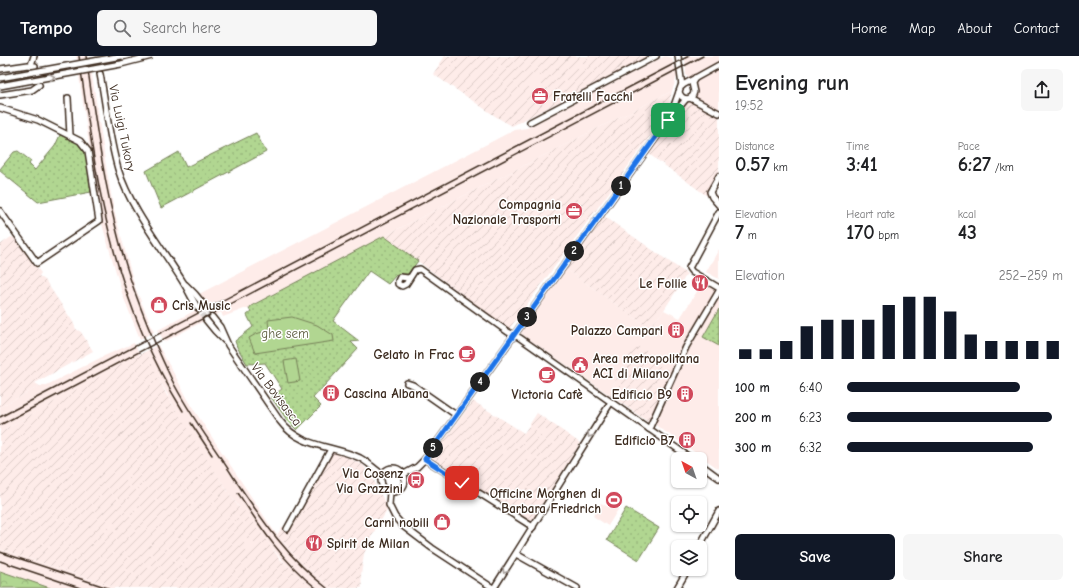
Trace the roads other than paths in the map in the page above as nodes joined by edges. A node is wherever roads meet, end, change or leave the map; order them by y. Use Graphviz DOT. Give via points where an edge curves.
graph roads {
  1 [pos="34,56"];
  2 [pos="122,56"];
  3 [pos="152,56"];
  4 [pos="656,56"];
  5 [pos="678,56"];
  6 [pos="719,64"];
  7 [pos="0,69"];
  8 [pos="100,74"];
  9 [pos="697,76"];
  10 [pos="0,78"];
  11 [pos="39,84"];
  12 [pos="683,85"];
  13 [pos="0,86"];
  14 [pos="694,89"];
  15 [pos="679,92"];
  16 [pos="2,95"];
  17 [pos="68,98"];
  18 [pos="688,99"];
  19 [pos="0,100"];
  20 [pos="704,105"];
  21 [pos="0,108"];
  22 [pos="719,113"];
  23 [pos="668,120"];
  24 [pos="530,122"];
  25 [pos="70,135"];
  26 [pos="719,176"];
  27 [pos="719,205"];
  28 [pos="0,210"];
  29 [pos="719,212"];
  30 [pos="410,277"];
  31 [pos="183,281"];
  32 [pos="719,288"];
  33 [pos="719,291"];
  34 [pos="204,305"];
  35 [pos="198,308"];
  36 [pos="212,317"];
  37 [pos="206,320"];
  38 [pos="514,335"];
  39 [pos="228,344"];
  40 [pos="407,383"];
  41 [pos="611,402"];
  42 [pos="456,415"];
  43 [pos="649,429"];
  44 [pos="331,449"];
  45 [pos="682,452"];
  46 [pos="425,459"];
  47 [pos="707,469"];
  48 [pos="382,474"];
  49 [pos="404,474"];
  50 [pos="719,478"];
  51 [pos="390,492"];
  52 [pos="719,511"];
  53 [pos="533,527"];
  54 [pos="287,529"];
  55 [pos="704,540"];
  56 [pos="516,554"];
  57 [pos="684,576"];
  58 [pos="494,588"];
  59 [pos="577,588"];
  60 [pos="677,588"];
  1 -- 7 [label="street" via="33,66"];
  2 -- 10 [label="street, bridge"];
  13 -- 3 [label="street, one-way, bridge"];
  4 -- 24 [label="street"];
  5 -- 12 [label="street"];
  6 -- 9 [label="street"];
  8 -- 31 [label="street, Via Luigi Tukory" via="118,169 163,252"];
  9 -- 12 [label="street"];
  9 -- 14 [label="street" via="693,81"];
  11 -- 16 [label="street" via="32,90"];
  12 -- 14 [label="street" via="689,84"];
  12 -- 15 [label="street"];
  14 -- 18 [label="street" via="694,95"];
  14 -- 20 [label="street"];
  15 -- 18 [label="street" via="681,97"];
  15 -- 23 [label="street"];
  16 -- 19 [label="street"];
  17 -- 25 [label="street"];
  18 -- 20 [label="street"];
  18 -- 23 [label="street"];
  20 -- 22 [label="street"];
  21 -- 25 [label="street" via="38,120"];
  23 -- 38 [label="street"];
  25 -- 28 [label="street" via="80,141 88,151 99,221 37,263"];
  26 -- 27 [label="street" via="710,193"];
  29 -- 32 [label="street" via="689,268"];
  30 -- 38 [label="street" via="415,270 420,269"];
  31 -- 34 [label="street"];
  31 -- 35 [label="street"];
  33 -- 43 [label="street" via="686,348"];
  36 -- 39 [label="street, Via Bovisasca"];
  37 -- 39 [label="street, Via Bovisasca"];
  38 -- 41 [label="street"];
  38 -- 42 [label="street"];
  39 -- 44 [label="street, Via Bovisasca" via="288,430 301,439"];
  40 -- 42 [label="street"];
  41 -- 43 [label="street"];
  41 -- 53 [label="street, one-way"];
  42 -- 46 [label="street"];
  43 -- 45 [label="street"];
  44 -- 48 [label="street, Via Bovisasca" via="361,459"];
  44 -- 54 [label="street"];
  46 -- 49 [label="street"];
  46 -- 53 [label="street"];
  47 -- 50 [label="street"];
  48 -- 49 [label="street" via="387,469 394,468"];
  48 -- 51 [label="street" via="381,483"];
  49 -- 51 [label="street" via="404,487 397,492"];
  51 -- 58 [label="street" via="389,505 403,526"];
  52 -- 55 [label="street"];
  53 -- 56 [label="street"];
  56 -- 58 [label="street, one-way"];
  56 -- 59 [label="street"];
  57 -- 60 [label="street"];
}
